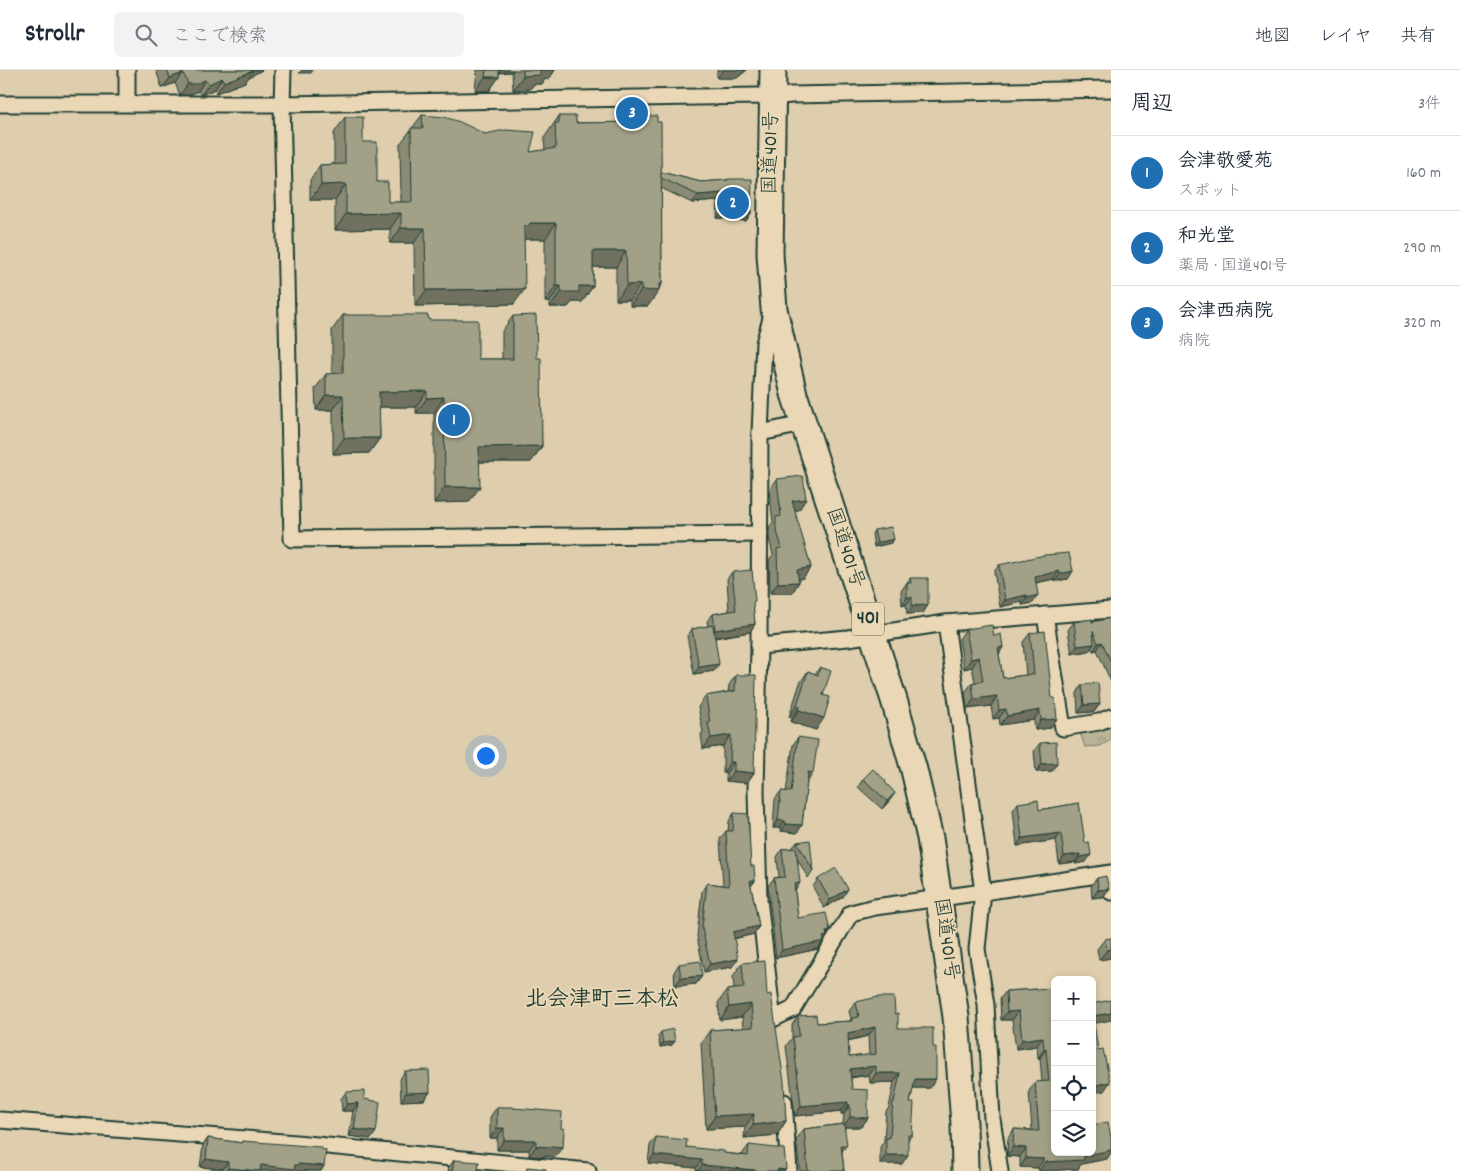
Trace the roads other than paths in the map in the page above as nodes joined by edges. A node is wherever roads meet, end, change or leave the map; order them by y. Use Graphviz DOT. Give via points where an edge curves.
graph roads {
  1 [pos="127,70"];
  2 [pos="283,70"];
  3 [pos="773,70"];
  4 [pos="1111,90"];
  5 [pos="773,97"];
  6 [pos="127,103"];
  7 [pos="0,104"];
  8 [pos="282,104"];
  9 [pos="774,309"];
  10 [pos="803,424"];
  11 [pos="760,434"];
  12 [pos="760,534"];
  13 [pos="1111,610"];
  14 [pos="1045,615"];
  15 [pos="946,624"];
  16 [pos="873,634"];
  17 [pos="759,646"];
  18 [pos="1111,717"];
  19 [pos="1110,874"];
  20 [pos="983,892"];
  21 [pos="1111,892"];
  22 [pos="940,899"];
  23 [pos="773,1019"];
  24 [pos="776,1038"];
  25 [pos="782,1084"];
  26 [pos="0,1120"];
  27 [pos="588,1171"];
  28 [pos="789,1171"];
  29 [pos="964,1171"];
  30 [pos="1000,1171"];
  1 -- 6 [label="street"];
  2 -- 8 [label="street"];
  3 -- 5 [label="highway, 国道401号 / 401"];
  4 -- 5 [label="street"];
  5 -- 8 [label="street"];
  5 -- 9 [label="highway, 国道401号 / 401" via="770,254"];
  6 -- 7 [label="street"];
  6 -- 8 [label="street"];
  8 -- 12 [label="street" via="292,539"];
  9 -- 10 [label="highway, 国道401号 / 401"];
  9 -- 11 [label="street" via="764,343"];
  10 -- 11 [label="street"];
  10 -- 16 [label="highway, 国道401号 / 401"];
  11 -- 12 [label="street"];
  12 -- 17 [label="street"];
  13 -- 14 [label="street"];
  14 -- 15 [label="street"];
  14 -- 18 [label="street" via="1063,728"];
  15 -- 16 [label="street"];
  15 -- 20 [label="street"];
  16 -- 17 [label="street"];
  16 -- 22 [label="highway, 国道401号 / 401" via="914,770"];
  17 -- 23 [label="street" via="756,792 759,899"];
  19 -- 20 [label="street"];
  19 -- 21 [label="street"];
  20 -- 22 [label="street"];
  20 -- 30 [label="street" via="977,949 986,1006 992,1119"];
  22 -- 23 [label="street" via="852,912 793,1009"];
  22 -- 29 [label="highway, 国道401号 / 401" via="956,1017"];
  23 -- 24 [label="street"];
  25 -- 28 [label="street"];
  26 -- 27 [label="street" via="296,1143"];
}
